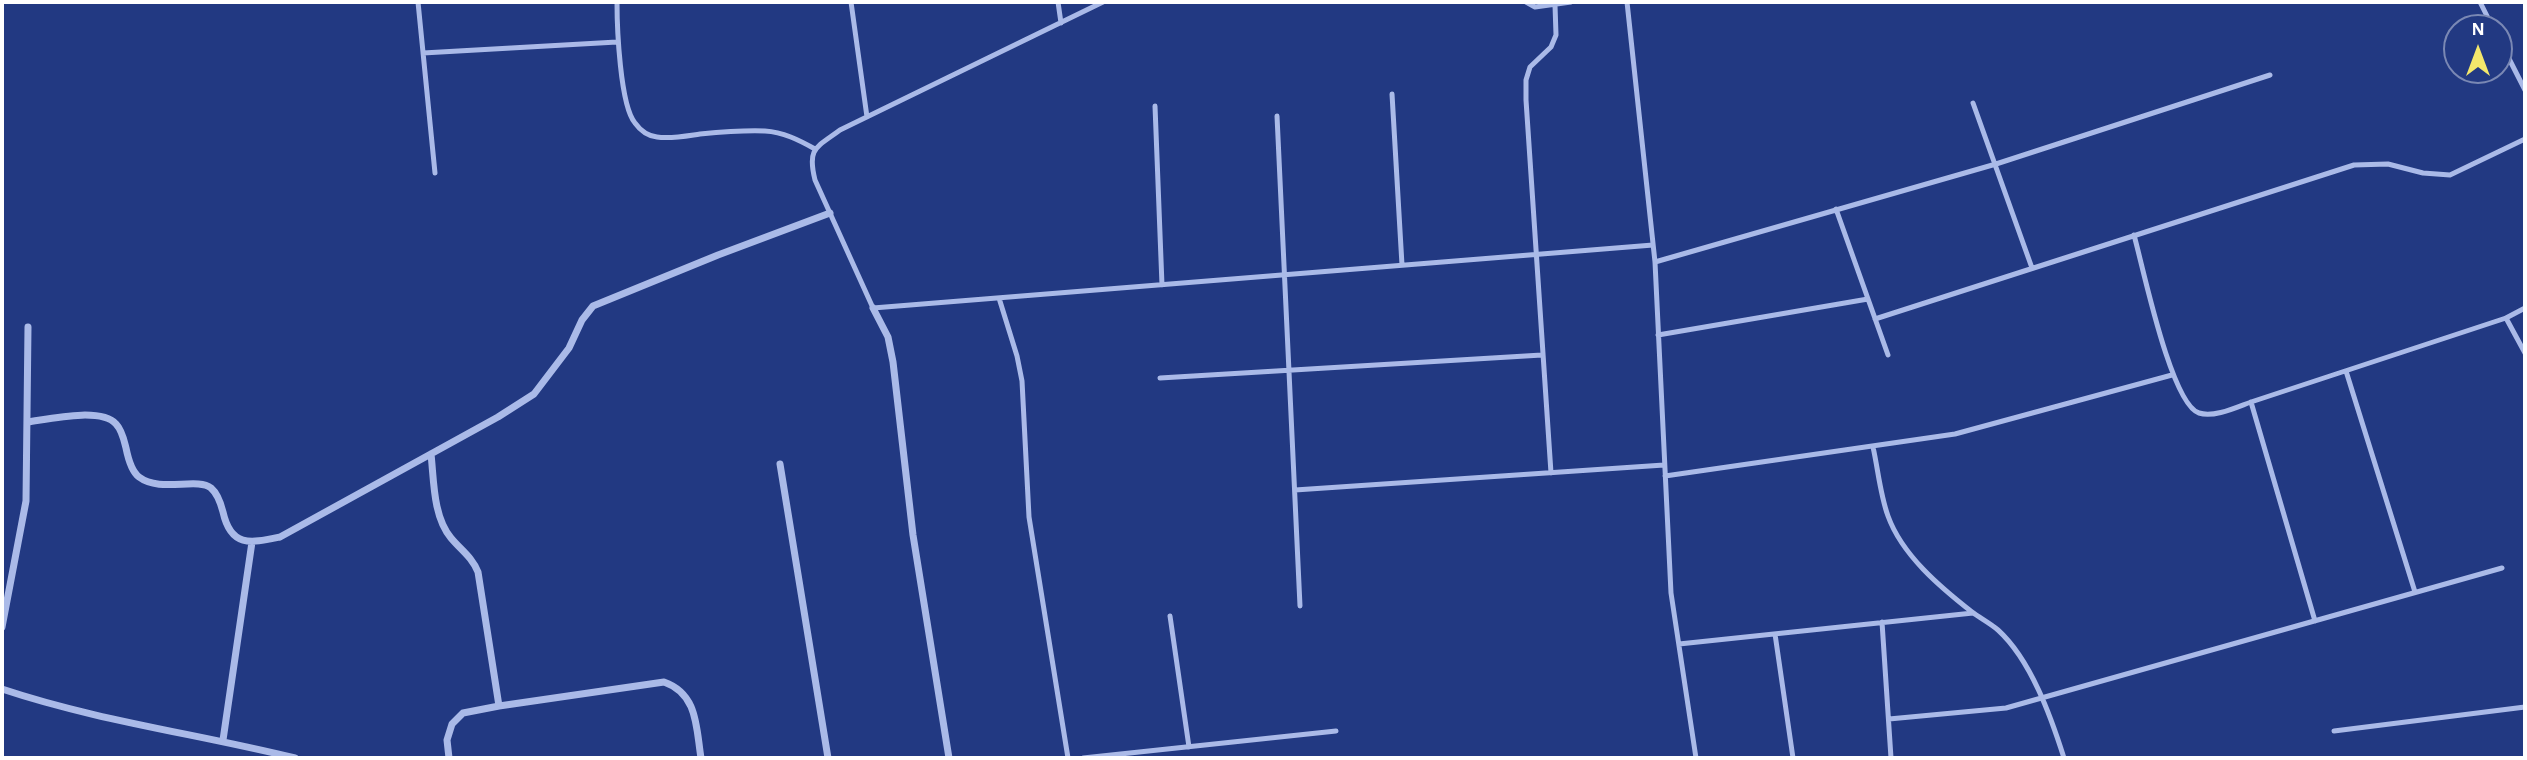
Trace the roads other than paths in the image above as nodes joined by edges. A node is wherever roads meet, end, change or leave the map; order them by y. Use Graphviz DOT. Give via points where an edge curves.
graph roads {
  1 [pos="418,2"];
  2 [pos="617,2"];
  3 [pos="851,2"];
  4 [pos="1058,2"];
  5 [pos="1103,2"];
  6 [pos="1526,2"];
  7 [pos="1572,2"];
  8 [pos="1627,2"];
  9 [pos="1555,5"];
  10 [pos="1061,23"];
  11 [pos="617,42"];
  12 [pos="423,53"];
  13 [pos="2513,66"];
  14 [pos="2270,75"];
  15 [pos="2525,90"];
  16 [pos="1392,94"];
  17 [pos="1973,103"];
  18 [pos="1155,106"];
  19 [pos="1277,116"];
  20 [pos="867,117"];
  21 [pos="2525,139"];
  22 [pos="815,149"];
  23 [pos="1997,164"];
  24 [pos="435,173"];
  25 [pos="1836,209"];
  26 [pos="830,213"];
  27 [pos="2134,235"];
  28 [pos="1653,245"];
  29 [pos="1535,254"];
  30 [pos="1655,262"];
  31 [pos="1402,265"];
  32 [pos="2032,268"];
  33 [pos="1285,275"];
  34 [pos="1162,285"];
  35 [pos="999,298"];
  36 [pos="1868,299"];
  37 [pos="873,308"];
  38 [pos="2525,308"];
  39 [pos="2507,318"];
  40 [pos="1875,319"];
  41 [pos="28,327"];
  42 [pos="1658,335"];
  43 [pos="2525,353"];
  44 [pos="1542,355"];
  45 [pos="1888,355"];
  46 [pos="1289,370"];
  47 [pos="2346,371"];
  48 [pos="2172,375"];
  49 [pos="1160,378"];
  50 [pos="2251,402"];
  51 [pos="28,422"];
  52 [pos="1873,447"];
  53 [pos="431,454"];
  54 [pos="780,464"];
  55 [pos="1664,465"];
  56 [pos="1551,473"];
  57 [pos="1665,476"];
  58 [pos="1295,491"];
  59 [pos="252,542"];
  60 [pos="2502,568"];
  61 [pos="2416,592"];
  62 [pos="1300,606"];
  63 [pos="1973,613"];
  64 [pos="1170,617"];
  65 [pos="2315,621"];
  66 [pos="1882,622"];
  67 [pos="2,627"];
  68 [pos="1775,634"];
  69 [pos="1679,644"];
  70 [pos="2,689"];
  71 [pos="2043,698"];
  72 [pos="499,706"];
  73 [pos="2525,707"];
  74 [pos="1889,719"];
  75 [pos="1336,731"];
  76 [pos="2334,732"];
  77 [pos="222,740"];
  78 [pos="1189,747"];
  79 [pos="295,758"];
  80 [pos="449,758"];
  81 [pos="701,758"];
  82 [pos="828,758"];
  83 [pos="949,758"];
  84 [pos="1068,758"];
  85 [pos="1083,758"];
  86 [pos="1696,758"];
  87 [pos="1793,758"];
  88 [pos="1891,758"];
  89 [pos="2064,758"];
  1 -- 12 [label="lane"];
  2 -- 11 [label="lane"];
  3 -- 20 [label="lane"];
  4 -- 10 [label="lane"];
  5 -- 10 [label="lane"];
  6 -- 9 [label="lane" via="1535,7"];
  7 -- 9 [label="lane"];
  8 -- 28 [label="lane"];
  9 -- 29 [label="lane" via="1556,35 1530,67 1526,80"];
  10 -- 20 [label="lane"];
  11 -- 12 [label="lane"];
  11 -- 22 [label="lane" via="628,109 643,132 671,137 766,131 788,135"];
  12 -- 24 [label="lane"];
  13 -- 15 [label="lane"];
  14 -- 23 [label="lane"];
  16 -- 31 [label="lane"];
  17 -- 23 [label="lane"];
  18 -- 34 [label="lane"];
  19 -- 33 [label="lane"];
  20 -- 22 [label="lane"];
  21 -- 27 [label="lane" via="2450,175 2388,164 2354,165"];
  22 -- 26 [label="lane" via="810,162"];
  23 -- 25 [label="lane"];
  23 -- 32 [label="lane"];
  25 -- 30 [label="lane"];
  25 -- 36 [label="lane"];
  26 -- 37 [label="lane"];
  26 -- 53 [label="street" via="593,306 534,394"];
  27 -- 32 [label="lane"];
  27 -- 48 [label="lane"];
  28 -- 29 [label="lane"];
  28 -- 30 [label="lane"];
  29 -- 31 [label="lane"];
  29 -- 44 [label="lane"];
  30 -- 42 [label="lane"];
  31 -- 33 [label="lane"];
  32 -- 40 [label="lane"];
  33 -- 34 [label="lane"];
  33 -- 46 [label="lane"];
  34 -- 35 [label="lane"];
  35 -- 37 [label="lane"];
  35 -- 84 [label="lane" via="1022,381 1029,517"];
  36 -- 40 [label="lane"];
  36 -- 42 [label="lane"];
  37 -- 83 [label="street" via="888,337 893,362 913,535"];
  38 -- 39 [label="lane"];
  39 -- 43 [label="lane"];
  39 -- 47 [label="lane"];
  40 -- 45 [label="lane"];
  41 -- 51 [label="street"];
  42 -- 55 [label="lane"];
  44 -- 46 [label="lane"];
  44 -- 56 [label="lane"];
  46 -- 49 [label="lane"];
  46 -- 58 [label="lane"];
  47 -- 50 [label="lane"];
  47 -- 61 [label="lane"];
  48 -- 50 [label="lane" via="2190,408 2202,414"];
  48 -- 52 [label="lane" via="1955,434"];
  50 -- 65 [label="lane"];
  51 -- 59 [label="street" via="79,415 109,418 123,435 136,476 163,485 211,488 221,502 228,530 238,539"];
  51 -- 67 [label="street" via="26,501"];
  52 -- 57 [label="lane"];
  52 -- 63 [label="lane" via="1888,516 1904,544 1931,577"];
  53 -- 59 [label="street" via="280,537"];
  53 -- 72 [label="street" via="443,525 478,572"];
  54 -- 82 [label="street"];
  55 -- 56 [label="lane"];
  55 -- 57 [label="lane"];
  56 -- 58 [label="lane"];
  57 -- 69 [label="lane" via="1671,593"];
  58 -- 62 [label="lane"];
  59 -- 77 [label="street"];
  60 -- 61 [label="lane"];
  61 -- 65 [label="lane"];
  63 -- 66 [label="lane"];
  63 -- 71 [label="lane" via="1999,631 2018,654"];
  64 -- 78 [label="lane"];
  65 -- 71 [label="lane"];
  66 -- 68 [label="lane"];
  66 -- 74 [label="lane"];
  68 -- 69 [label="lane"];
  68 -- 87 [label="lane"];
  69 -- 86 [label="lane"];
  70 -- 77 [label="street" via="129,723"];
  71 -- 74 [label="lane" via="1970,713"];
  71 -- 89 [label="lane"];
  72 -- 80 [label="street" via="463,713 452,724 447,740"];
  72 -- 81 [label="street" via="664,682 689,699"];
  73 -- 76 [label="lane"];
  74 -- 88 [label="lane"];
  75 -- 78 [label="lane"];
  77 -- 79 [label="street"];
  78 -- 85 [label="lane"];
}
